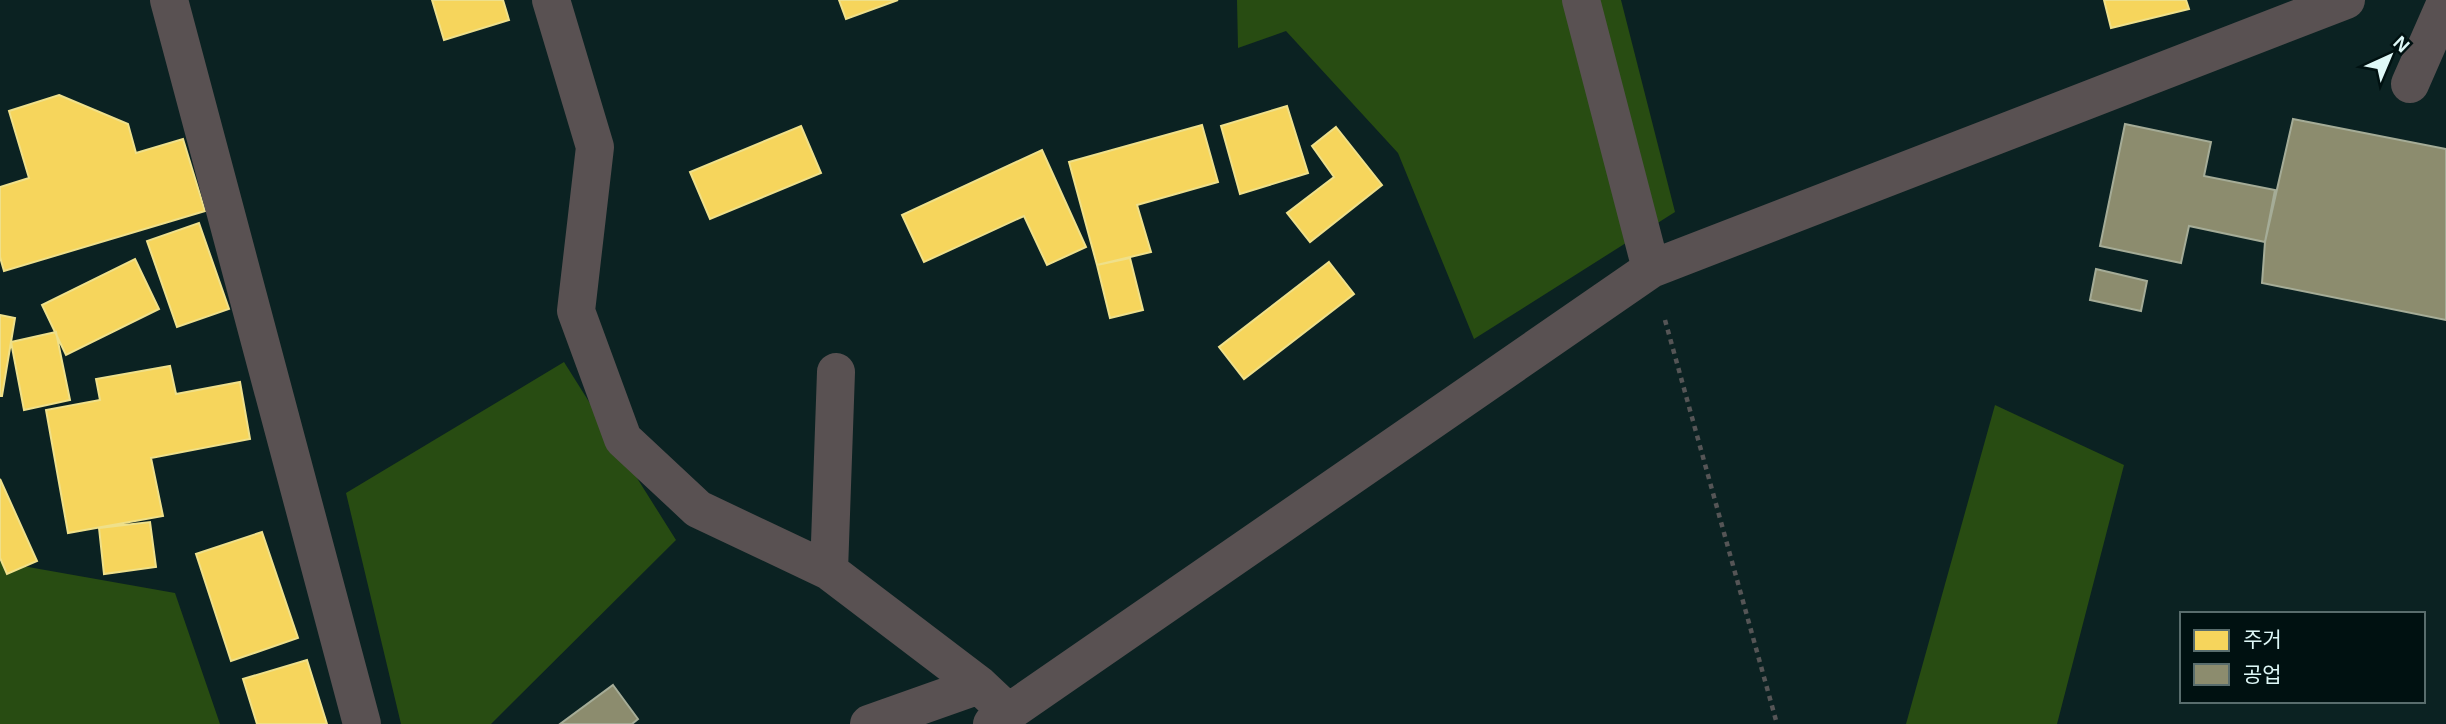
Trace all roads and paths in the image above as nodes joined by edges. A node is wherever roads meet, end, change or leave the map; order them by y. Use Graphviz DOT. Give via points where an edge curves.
graph roads {
  1 [pos="169,0"];
  2 [pos="551,0"];
  3 [pos="1581,0"];
  4 [pos="2346,0"];
  5 [pos="2446,2"];
  6 [pos="2410,84"];
  7 [pos="1651,269"];
  8 [pos="836,372"];
  9 [pos="829,571"];
  10 [pos="979,685"];
  11 [pos="1000,718"];
  12 [pos="362,724"];
  13 [pos="869,724"];
  14 [pos="1777,724"];
  1 -- 12 [label="street"];
  2 -- 9 [label="street" via="594,147 576,311 623,439 698,509"];
  3 -- 7 [label="street"];
  4 -- 7 [label="street"];
  5 -- 6 [label="street"];
  7 -- 11 [label="street"];
  7 -- 14 [label="path"];
  8 -- 9 [label="street"];
  9 -- 10 [label="street"];
  10 -- 11 [label="street"];
  10 -- 13 [label="street"];
}
